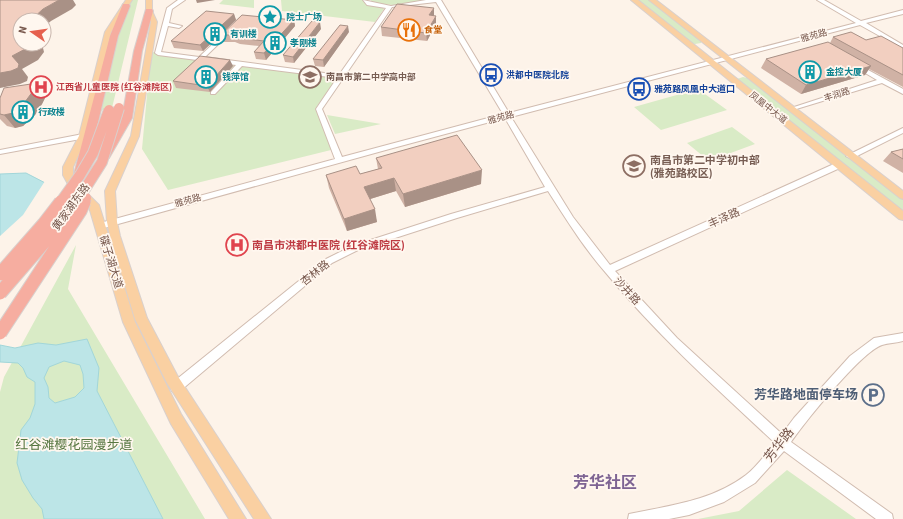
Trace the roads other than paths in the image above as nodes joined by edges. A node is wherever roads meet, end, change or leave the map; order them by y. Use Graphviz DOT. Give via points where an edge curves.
graph roads {
  1 [pos="182,0"];
  2 [pos="366,0"];
  3 [pos="438,0"];
  4 [pos="634,0"];
  5 [pos="652,0"];
  6 [pos="820,0"];
  7 [pos="828,0"];
  8 [pos="127,3"];
  9 [pos="149,5"];
  10 [pos="389,7"];
  11 [pos="903,12"];
  12 [pos="863,23"];
  13 [pos="166,24"];
  14 [pos="236,25"];
  15 [pos="179,26"];
  16 [pos="806,38"];
  17 [pos="813,42"];
  18 [pos="903,44"];
  19 [pos="903,47"];
  20 [pos="201,58"];
  21 [pos="727,58"];
  22 [pos="848,61"];
  23 [pos="711,63"];
  24 [pos="240,64"];
  25 [pos="341,77"];
  26 [pos="883,80"];
  27 [pos="903,92"];
  28 [pos="213,93"];
  29 [pos="791,109"];
  30 [pos="506,116"];
  31 [pos="903,130"];
  32 [pos="83,136"];
  33 [pos="0,152"];
  34 [pos="850,156"];
  35 [pos="339,160"];
  36 [pos="839,165"];
  37 [pos="99,168"];
  38 [pos="80,175"];
  39 [pos="550,188"];
  40 [pos="903,196"];
  41 [pos="903,216"];
  42 [pos="112,222"];
  43 [pos="100,226"];
  44 [pos="0,261"];
  45 [pos="608,270"];
  46 [pos="0,274"];
  47 [pos="0,293"];
  48 [pos="0,333"];
  49 [pos="903,337"];
  50 [pos="176,387"];
  51 [pos="783,443"];
  52 [pos="238,519"];
  53 [pos="263,519"];
  54 [pos="634,519"];
  55 [pos="887,519"];
  1 -- 13 [label="street" via="170,8"];
  2 -- 10 [label="street" via="369,4"];
  3 -- 10 [label="street"];
  3 -- 30 [label="street, 沙井路"];
  4 -- 23 [label="main road, 凤凰中大道"];
  5 -- 21 [label="main road, 凤凰中大道"];
  6 -- 12 [label="street"];
  7 -- 12 [label="street"];
  8 -- 32 [label="main road, 碟子湖大道" via="108,32"];
  8 -- 38 [label="highway, bridge" via="114,36"];
  9 -- 37 [label="highway, bridge" via="138,51 127,118"];
  9 -- 42 [label="main road, 碟子湖大道" via="154,22 135,136 110,191"];
  10 -- 25 [label="street"];
  11 -- 12 [label="street, 雅苑路"];
  12 -- 16 [label="street, 雅苑路"];
  12 -- 18 [label="street"];
  12 -- 19 [label="street"];
  13 -- 15 [label="street"];
  13 -- 20 [label="street" via="158,53"];
  14 -- 20 [label="street"];
  16 -- 17 [label="street"];
  16 -- 21 [label="street, 雅苑路"];
  20 -- 24 [label="street"];
  21 -- 23 [label="street, 雅苑路"];
  21 -- 29 [label="main road, 凤凰中大道"];
  22 -- 26 [label="street"];
  23 -- 30 [label="street, 雅苑路"];
  23 -- 36 [label="main road, 凤凰中大道"];
  24 -- 25 [label="street"];
  24 -- 28 [label="street"];
  25 -- 35 [label="street" via="319,109"];
  26 -- 27 [label="street"];
  26 -- 29 [label="street, 丰润路"];
  29 -- 34 [label="main road, 凤凰中大道"];
  30 -- 35 [label="street, 雅苑路"];
  30 -- 39 [label="street, 沙井路"];
  31 -- 34 [label="street"];
  32 -- 33 [label="street"];
  32 -- 43 [label="main road, 碟子湖大道" via="68,167 68,175 72,184 94,205"];
  34 -- 40 [label="main road, 凤凰中大道"];
  35 -- 42 [label="street, 雅苑路"];
  36 -- 41 [label="main road, 凤凰中大道"];
  36 -- 45 [label="street, 丰泽路"];
  37 -- 38 [label="highway, 黄家湖东路, bridge" via="112,133 114,109"];
  37 -- 47 [label="highway, 黄家湖东路, bridge" via="56,228"];
  37 -- 48 [label="highway, bridge" via="80,211"];
  38 -- 44 [label="highway, bridge"];
  38 -- 46 [label="highway, 黄家湖东路, bridge" via="44,224"];
  39 -- 45 [label="street, 沙井路"];
  39 -- 50 [label="street, 杏林路" via="355,248 329,261"];
  42 -- 43 [label="street, 雅苑路"];
  42 -- 50 [label="main road, 碟子湖大道" via="140,319"];
  43 -- 52 [label="main road, 碟子湖大道" via="129,322 176,419"];
  45 -- 51 [label="street, 沙井路" via="673,341"];
  49 -- 51 [label="street, 芳华路" via="878,341 854,359 798,422"];
  50 -- 53 [label="main road, 碟子湖大道"];
  51 -- 54 [label="street, 芳华路" via="751,479 720,498 689,509"];
  51 -- 55 [label="street, 沙井路"];
}
